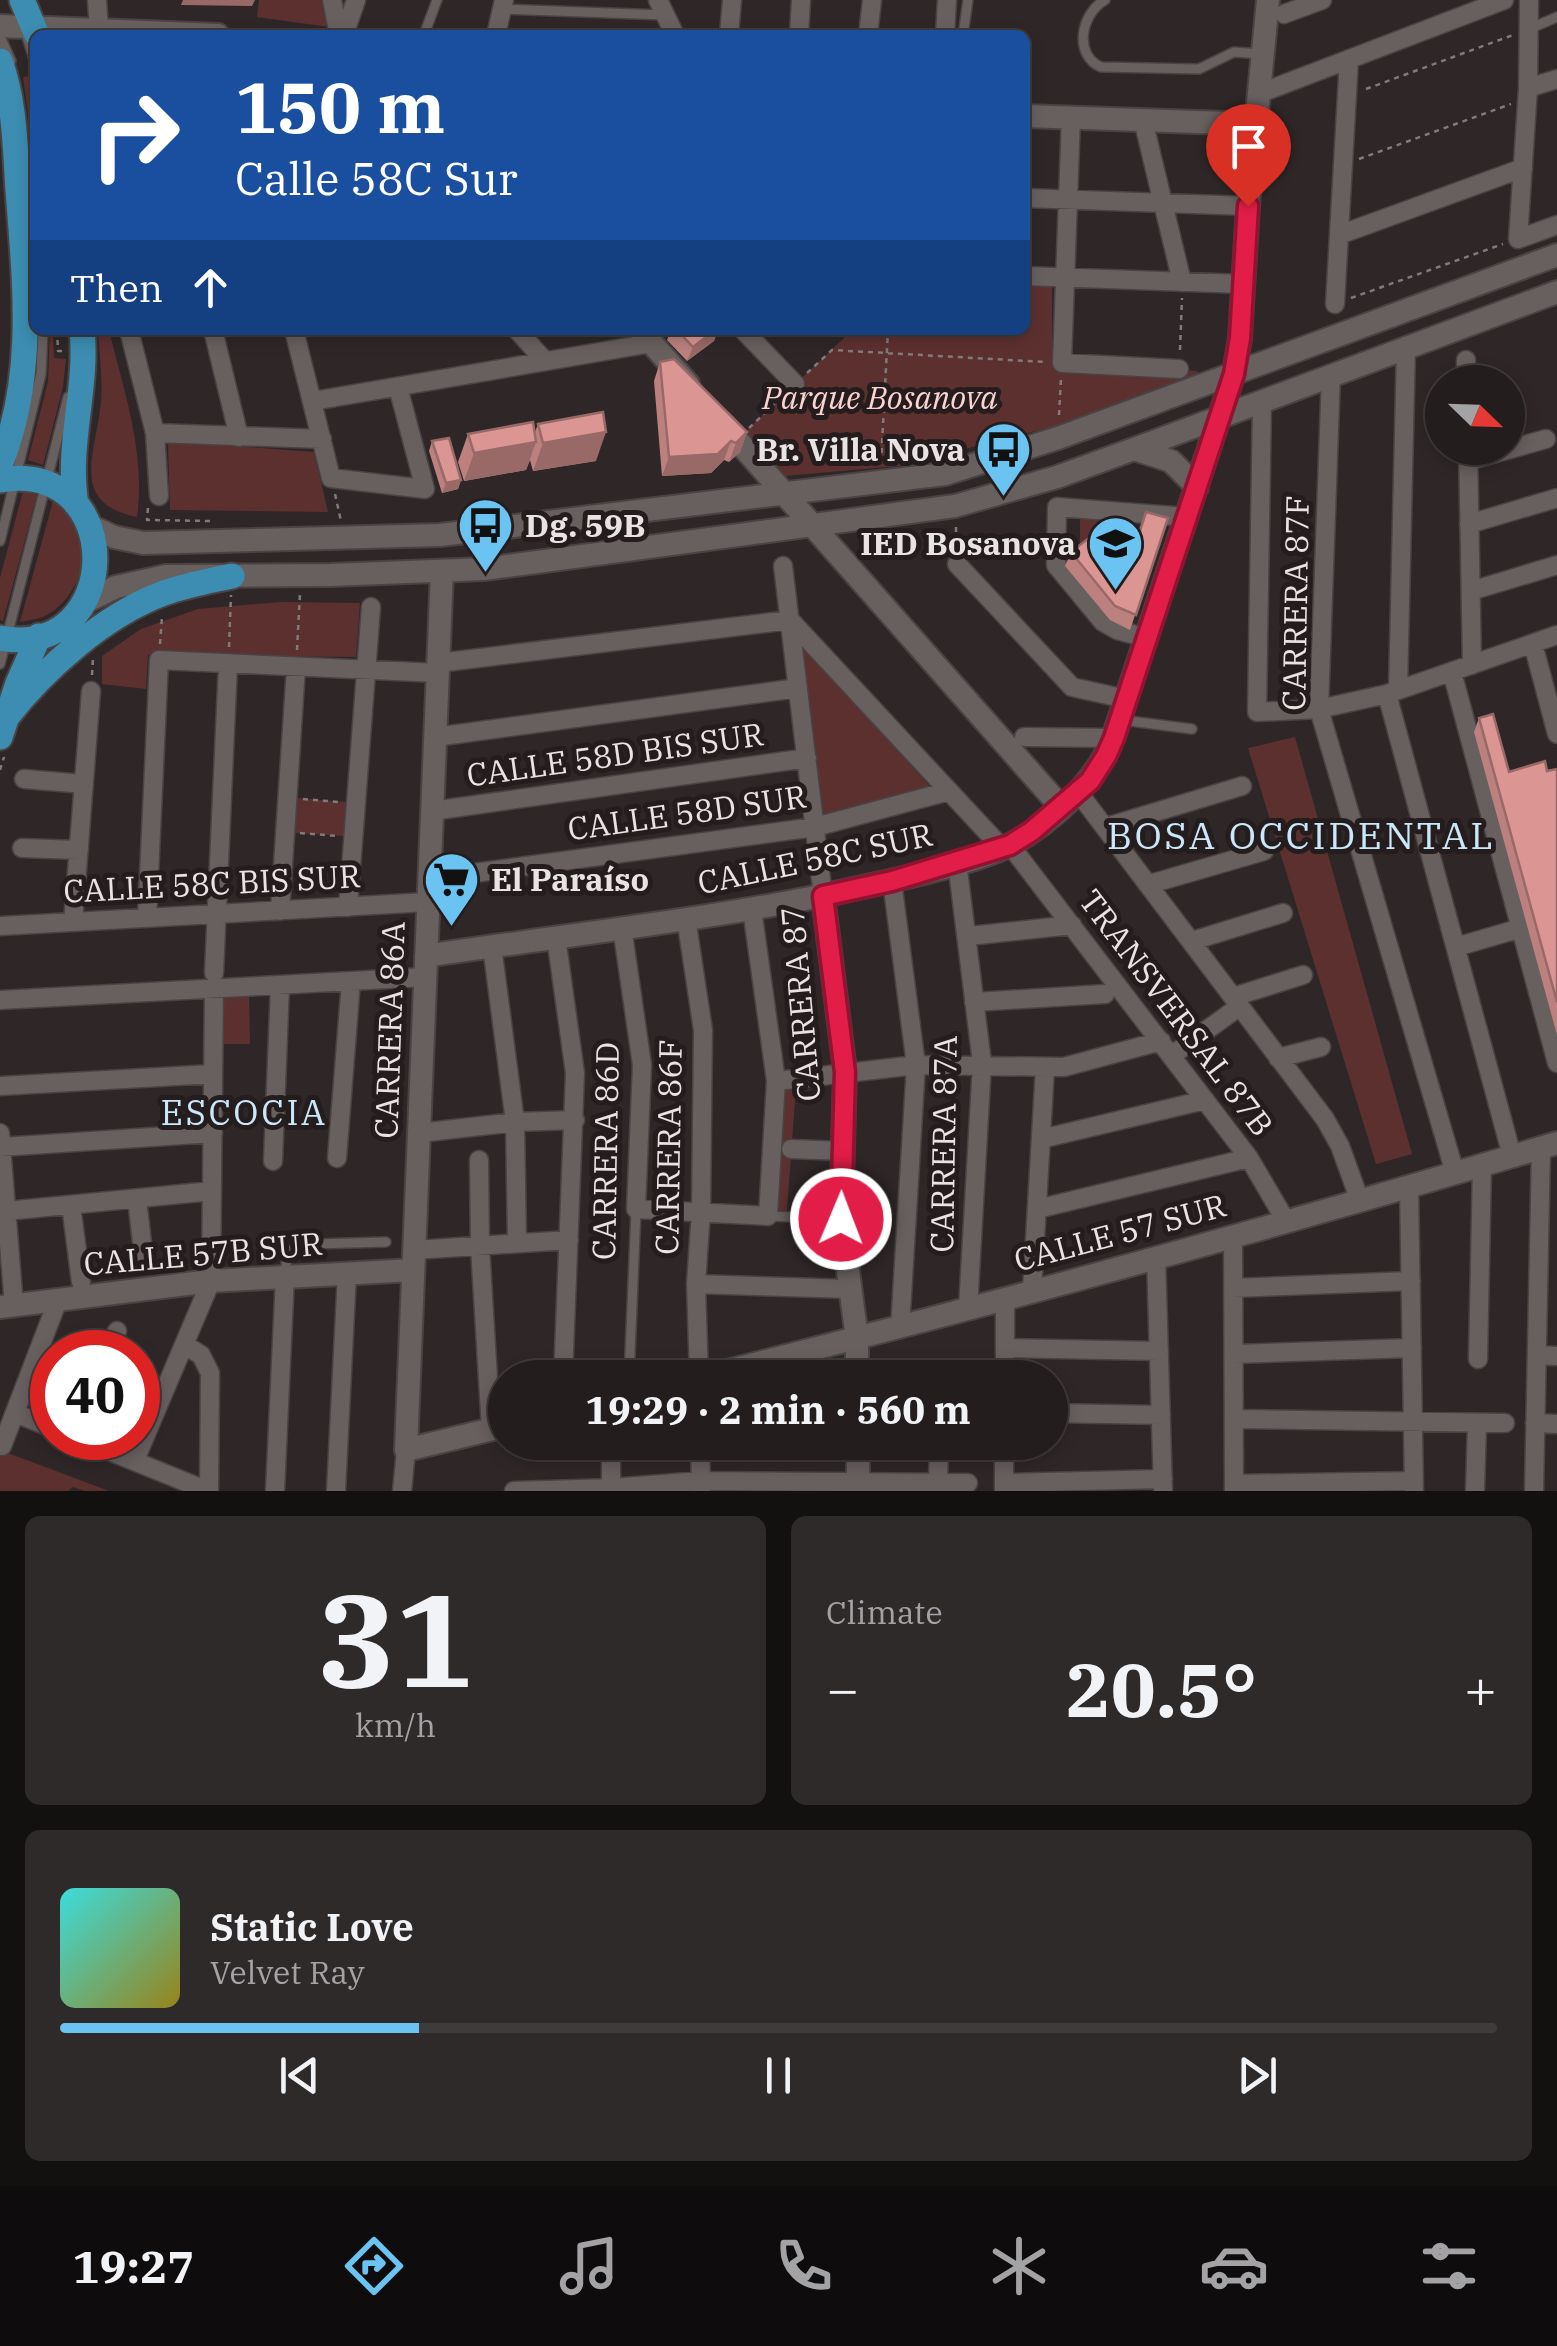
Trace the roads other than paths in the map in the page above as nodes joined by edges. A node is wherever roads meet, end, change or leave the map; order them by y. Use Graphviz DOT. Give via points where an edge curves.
graph roads {
  1 [pos="10,0"];
  2 [pos="22,0"];
  3 [pos="96,0"];
  4 [pos="332,0"];
  5 [pos="356,0"];
  6 [pos="438,0"];
  7 [pos="732,0"];
  8 [pos="801,0"];
  9 [pos="872,0"];
  10 [pos="947,0"];
  11 [pos="968,0"];
  12 [pos="1105,0"];
  13 [pos="1322,0"];
  14 [pos="1504,0"];
  15 [pos="1529,0"];
  16 [pos="503,4"];
  17 [pos="661,4"];
  18 [pos="1276,7"];
  19 [pos="1557,18"];
  20 [pos="23,29"];
  21 [pos="1529,29"];
  22 [pos="99,30"];
  23 [pos="341,30"];
  24 [pos="344,30"];
  25 [pos="426,30"];
  26 [pos="497,30"];
  27 [pos="673,30"];
  28 [pos="729,30"];
  29 [pos="798,30"];
  30 [pos="869,30"];
  31 [pos="945,30"];
  32 [pos="964,30"];
  33 [pos="0,36"];
  34 [pos="1262,54"];
  35 [pos="0,60"];
  36 [pos="1348,60"];
  37 [pos="1557,79"];
  38 [pos="1528,93"];
  39 [pos="1258,94"];
  40 [pos="1030,116"];
  41 [pos="1071,118"];
  42 [pos="1143,120"];
  43 [pos="1255,124"];
  44 [pos="1523,168"];
  45 [pos="30,186"];
  46 [pos="1030,198"];
  47 [pos="1068,200"];
  48 [pos="1163,203"];
  49 [pos="1248,206"];
  50 [pos="1557,225"];
  51 [pos="1339,235"];
  52 [pos="1557,256"];
  53 [pos="1030,276"];
  54 [pos="1065,278"];
  55 [pos="1182,282"];
  56 [pos="1243,284"];
  57 [pos="1557,292"];
  58 [pos="1336,304"];
  59 [pos="43,335"];
  60 [pos="72,335"];
  61 [pos="130,335"];
  62 [pos="214,335"];
  63 [pos="295,335"];
  64 [pos="522,335"];
  65 [pos="748,335"];
  66 [pos="646,336"];
  67 [pos="74,340"];
  68 [pos="1406,346"];
  69 [pos="545,360"];
  70 [pos="1466,360"];
  71 [pos="1466,365"];
  72 [pos="1179,369"];
  73 [pos="1234,374"];
  74 [pos="1331,374"];
  75 [pos="795,384"];
  76 [pos="398,387"];
  77 [pos="313,400"];
  78 [pos="1262,400"];
  79 [pos="1221,416"];
  80 [pos="155,433"];
  81 [pos="239,437"];
  82 [pos="322,439"];
  83 [pos="1546,439"];
  84 [pos="1525,443"];
  85 [pos="1134,449"];
  86 [pos="1468,465"];
  87 [pos="5,474"];
  88 [pos="47,484"];
  89 [pos="1197,487"];
  90 [pos="786,495"];
  91 [pos="1557,498"];
  92 [pos="154,500"];
  93 [pos="84,515"];
  94 [pos="1187,517"];
  95 [pos="1469,524"];
  96 [pos="814,525"];
  97 [pos="0,541"];
  98 [pos="956,564"];
  99 [pos="1557,565"];
  100 [pos="783,566"];
  101 [pos="442,572"];
  102 [pos="230,590"];
  103 [pos="1470,591"];
  104 [pos="85,602"];
  105 [pos="371,607"];
  106 [pos="790,620"];
  107 [pos="1557,635"];
  108 [pos="39,636"];
  109 [pos="1147,638"];
  110 [pos="1532,644"];
  111 [pos="2,647"];
  112 [pos="228,664"];
  113 [pos="1472,665"];
  114 [pos="296,667"];
  115 [pos="438,668"];
  116 [pos="366,670"];
  117 [pos="1452,672"];
  118 [pos="798,688"];
  119 [pos="91,691"];
  120 [pos="1393,692"];
  121 [pos="1320,710"];
  122 [pos="1120,719"];
  123 [pos="3,728"];
  124 [pos="1192,730"];
  125 [pos="1557,734"];
  126 [pos="435,737"];
  127 [pos="1024,737"];
  128 [pos="807,758"];
  129 [pos="24,780"];
  130 [pos="84,784"];
  131 [pos="1242,786"];
  132 [pos="949,791"];
  133 [pos="1070,799"];
  134 [pos="432,811"];
  135 [pos="815,827"];
  136 [pos="1106,827"];
  137 [pos="1006,846"];
  138 [pos="22,848"];
  139 [pos="79,850"];
  140 [pos="1264,852"];
  141 [pos="957,862"];
  142 [pos="892,881"];
  143 [pos="1150,884"];
  144 [pos="429,891"];
  145 [pos="823,896"];
  146 [pos="348,907"];
  147 [pos="752,909"];
  148 [pos="280,911"];
  149 [pos="1283,913"];
  150 [pos="216,914"];
  151 [pos="146,918"];
  152 [pos="686,918"];
  153 [pos="74,922"];
  154 [pos="0,926"];
  155 [pos="1072,926"];
  156 [pos="622,928"];
  157 [pos="1521,928"];
  158 [pos="969,936"];
  159 [pos="556,937"];
  160 [pos="1192,942"];
  161 [pos="492,946"];
  162 [pos="1456,948"];
  163 [pos="426,966"];
  164 [pos="1302,975"];
  165 [pos="214,981"];
  166 [pos="350,981"];
  167 [pos="280,985"];
  168 [pos="1105,994"];
  169 [pos="0,1000"];
  170 [pos="974,1002"];
  171 [pos="1236,1002"];
  172 [pos="1321,1047"];
  173 [pos="1166,1048"];
  174 [pos="1278,1058"];
  175 [pos="1557,1063"];
  176 [pos="982,1064"];
  177 [pos="916,1065"];
  178 [pos="1045,1067"];
  179 [pos="845,1072"];
  180 [pos="213,1074"];
  181 [pos="786,1080"];
  182 [pos="0,1086"];
  183 [pos="1206,1100"];
  184 [pos="575,1120"];
  185 [pos="514,1122"];
  186 [pos="0,1133"];
  187 [pos="213,1133"];
  188 [pos="419,1133"];
  189 [pos="1041,1140"];
  190 [pos="1549,1146"];
  191 [pos="0,1147"];
  192 [pos="792,1149"];
  193 [pos="842,1151"];
  194 [pos="1512,1156"];
  195 [pos="337,1158"];
  196 [pos="1249,1158"];
  197 [pos="479,1160"];
  198 [pos="273,1162"];
  199 [pos="1482,1165"];
  200 [pos="1455,1173"];
  201 [pos="1409,1187"];
  202 [pos="212,1191"];
  203 [pos="137,1198"];
  204 [pos="1360,1201"];
  205 [pos="71,1205"];
  206 [pos="636,1209"];
  207 [pos="1037,1209"];
  208 [pos="6,1212"];
  209 [pos="701,1212"];
  210 [pos="1548,1214"];
  211 [pos="768,1216"];
  212 [pos="841,1219"];
  213 [pos="1286,1222"];
  214 [pos="1233,1236"];
  215 [pos="569,1240"];
  216 [pos="386,1242"];
  217 [pos="518,1242"];
  218 [pos="480,1246"];
  219 [pos="1156,1257"];
  220 [pos="144,1260"];
  221 [pos="413,1260"];
  222 [pos="347,1273"];
  223 [pos="286,1276"];
  224 [pos="212,1281"];
  225 [pos="1411,1281"];
  226 [pos="81,1282"];
  227 [pos="696,1284"];
  228 [pos="1548,1286"];
  229 [pos="1233,1288"];
  230 [pos="850,1289"];
  231 [pos="1032,1291"];
  232 [pos="1005,1299"];
  233 [pos="58,1300"];
  234 [pos="7,1306"];
  235 [pos="968,1309"];
  236 [pos="900,1328"];
  237 [pos="857,1338"];
  238 [pos="184,1345"];
  239 [pos="1005,1348"];
  240 [pos="1412,1348"];
  241 [pos="1159,1351"];
  242 [pos="1234,1354"];
  243 [pos="1537,1356"];
  244 [pos="1557,1356"];
  245 [pos="1478,1359"];
  246 [pos="491,1360"];
  247 [pos="565,1360"];
  248 [pos="629,1360"];
  249 [pos="698,1360"];
  250 [pos="770,1360"];
  251 [pos="857,1360"];
  252 [pos="1005,1360"];
  253 [pos="160,1401"];
  254 [pos="15,1413"];
  255 [pos="1068,1414"];
  256 [pos="1161,1415"];
  257 [pos="30,1419"];
  258 [pos="1234,1419"];
  259 [pos="1413,1422"];
  260 [pos="1477,1422"];
  261 [pos="1505,1423"];
  262 [pos="1535,1424"];
  263 [pos="1557,1424"];
  264 [pos="488,1430"];
  265 [pos="2,1446"];
  266 [pos="406,1450"];
  267 [pos="135,1460"];
  268 [pos="611,1460"];
  269 [pos="700,1460"];
  270 [pos="858,1460"];
  271 [pos="939,1460"];
  272 [pos="1004,1460"];
  273 [pos="938,1483"];
  274 [pos="968,1483"];
  275 [pos="1163,1485"];
  276 [pos="700,1486"];
  277 [pos="858,1486"];
  278 [pos="1414,1486"];
  279 [pos="1004,1487"];
  280 [pos="1234,1487"];
  281 [pos="612,1490"];
  282 [pos="208,1491"];
  283 [pos="274,1491"];
  284 [pos="336,1491"];
  285 [pos="402,1491"];
  286 [pos="514,1491"];
  287 [pos="1476,1491"];
  288 [pos="1534,1491"];
  1 -- 20 [label="lane"];
  2 -- 20 [label="main road"];
  3 -- 22 [label="street"];
  4 -- 23 [label="street"];
  5 -- 24 [label="street"];
  6 -- 25 [label="lane"];
  7 -- 28 [label="street"];
  8 -- 29 [label="street"];
  9 -- 30 [label="street"];
  10 -- 31 [label="street"];
  11 -- 32 [label="lane"];
  12 -- 34 [label="lane" via="1084,27 1085,54 1101,67 1199,69 1234,52"];
  13 -- 18 [label="street"];
  14 -- 36 [label="street"];
  15 -- 21 [label="street"];
  16 -- 17 [label="lane"];
  16 -- 26 [label="street"];
  17 -- 27 [label="street"];
  18 -- 34 [label="street, CALLE 58C SUR"];
  19 -- 21 [label="lane"];
  20 -- 22 [label="street"];
  21 -- 38 [label="street"];
  33 -- 45 [label="lane" via="20,96"];
  34 -- 39 [label="street, CALLE 58C SUR"];
  35 -- 87 [label="main road" via="12,106 28,333"];
  36 -- 39 [label="street"];
  36 -- 51 [label="street"];
  37 -- 38 [label="street"];
  38 -- 44 [label="street"];
  39 -- 43 [label="street, CALLE 58C SUR"];
  40 -- 41 [label="street"];
  41 -- 42 [label="street"];
  41 -- 47 [label="street"];
  42 -- 43 [label="street"];
  42 -- 48 [label="street"];
  43 -- 49 [label="street, CALLE 58C SUR"];
  44 -- 50 [label="street" via="1518,239"];
  44 -- 51 [label="street"];
  46 -- 47 [label="street"];
  47 -- 48 [label="street"];
  47 -- 54 [label="street"];
  48 -- 49 [label="street"];
  48 -- 55 [label="street"];
  49 -- 56 [label="street, CALLE 58C SUR"];
  51 -- 58 [label="street"];
  52 -- 73 [label="street"];
  53 -- 54 [label="street"];
  54 -- 55 [label="street"];
  54 -- 72 [label="street" via="1062,363"];
  55 -- 56 [label="street"];
  56 -- 73 [label="street, CALLE 58C SUR"];
  57 -- 68 [label="street"];
  59 -- 87 [label="lane" via="41,374"];
  60 -- 88 [label="lane" via="71,381"];
  61 -- 80 [label="street"];
  62 -- 81 [label="street"];
  63 -- 77 [label="street"];
  64 -- 69 [label="street"];
  65 -- 75 [label="street"];
  66 -- 69 [label="street"];
  66 -- 90 [label="street"];
  67 -- 93 [label="main road" via="83,368 73,471"];
  68 -- 74 [label="street"];
  68 -- 120 [label="street"];
  69 -- 76 [label="street"];
  70 -- 71 [label="street"];
  73 -- 79 [label="street, CALLE 58C SUR"];
  73 -- 90 [label="street" via="969,468"];
  74 -- 78 [label="street"];
  74 -- 121 [label="street, CARRERA 87F"];
  76 -- 77 [label="street"];
  76 -- 82 [label="street" via="425,489 331,478"];
  77 -- 82 [label="street"];
  78 -- 79 [label="street"];
  78 -- 121 [label="street" via="1257,712"];
  79 -- 85 [label="street"];
  79 -- 89 [label="street, CALLE 58C SUR"];
  80 -- 81 [label="street"];
  80 -- 92 [label="street"];
  81 -- 82 [label="street"];
  83 -- 84 [label="street"];
  85 -- 89 [label="street" via="1171,461"];
  85 -- 96 [label="street" via="955,506"];
  86 -- 95 [label="street"];
  87 -- 88 [label="main road"];
  87 -- 97 [label="lane"];
  88 -- 93 [label="main road"];
  88 -- 111 [label="lane"];
  89 -- 94 [label="street, CALLE 58C SUR"];
  90 -- 93 [label="street" via="440,535 159,532 128,541"];
  90 -- 96 [label="street"];
  91 -- 95 [label="street"];
  93 -- 104 [label="main road" via="97,564"];
  94 -- 109 [label="street, CALLE 58C SUR"];
  94 -- 109 [label="street" via="1057,507 1056,564 1103,622"];
  95 -- 103 [label="street"];
  96 -- 101 [label="street"];
  96 -- 133 [label="street"];
  98 -- 122 [label="street" via="1072,688"];
  99 -- 103 [label="street"];
  100 -- 106 [label="street, CARRERA 87"];
  101 -- 102 [label="street"];
  101 -- 115 [label="street, CARRERA 86A"];
  102 -- 104 [label="street" via="166,576"];
  102 -- 123 [label="main road" via="162,594 138,604 63,659"];
  103 -- 113 [label="street"];
  104 -- 108 [label="main road"];
  105 -- 116 [label="street"];
  106 -- 115 [label="street"];
  106 -- 118 [label="street, CARRERA 87"];
  106 -- 132 [label="street, TRANSVERSAL 87B"];
  107 -- 110 [label="street"];
  108 -- 111 [label="main road"];
  108 -- 123 [label="main road"];
  109 -- 122 [label="street, CALLE 58C SUR"];
  110 -- 113 [label="street"];
  110 -- 125 [label="street"];
  112 -- 114 [label="street"];
  112 -- 150 [label="street"];
  112 -- 151 [label="street" via="159,660"];
  113 -- 117 [label="street"];
  114 -- 116 [label="street"];
  114 -- 148 [label="street"];
  115 -- 116 [label="street"];
  115 -- 126 [label="street, CARRERA 86A"];
  116 -- 146 [label="street"];
  117 -- 120 [label="street"];
  117 -- 157 [label="street"];
  118 -- 126 [label="street"];
  118 -- 128 [label="street, CARRERA 87"];
  119 -- 130 [label="street"];
  120 -- 121 [label="street"];
  120 -- 162 [label="street"];
  121 -- 200 [label="street, CARRERA 87F"];
  122 -- 124 [label="lane"];
  122 -- 127 [label="street"];
  122 -- 133 [label="street, CALLE 58C SUR" via="1100,768"];
  126 -- 134 [label="street, CARRERA 86A"];
  128 -- 134 [label="street, CALLE 58D BIS SUR"];
  128 -- 135 [label="street, CARRERA 87"];
  129 -- 130 [label="street"];
  130 -- 139 [label="street"];
  131 -- 136 [label="street"];
  132 -- 135 [label="street, CALLE 58D SUR"];
  132 -- 137 [label="street, TRANSVERSAL 87B"];
  133 -- 136 [label="street"];
  133 -- 137 [label="street, CALLE 58C SUR"];
  134 -- 144 [label="street, CARRERA 86A"];
  135 -- 144 [label="street, CALLE 58D SUR"];
  135 -- 145 [label="street, CARRERA 87"];
  136 -- 143 [label="street"];
  137 -- 141 [label="street, CALLE 58C SUR"];
  137 -- 155 [label="street, TRANSVERSAL 87B"];
  138 -- 139 [label="street"];
  139 -- 153 [label="street"];
  140 -- 143 [label="street"];
  141 -- 142 [label="street, CALLE 58C SUR"];
  141 -- 158 [label="street, CARRERA 87A"];
  142 -- 145 [label="street, CALLE 58C SUR"];
  142 -- 177 [label="street"];
  143 -- 160 [label="street"];
  144 -- 146 [label="street, CALLE 58C BIS SUR"];
  144 -- 163 [label="street, CARRERA 86A"];
  145 -- 147 [label="street, CALLE 58C SUR"];
  145 -- 179 [label="street, CARRERA 87"];
  146 -- 148 [label="street, CALLE 58C BIS SUR"];
  147 -- 152 [label="street, CALLE 58C SUR"];
  147 -- 211 [label="street" via="776,1081"];
  148 -- 150 [label="street, CALLE 58C BIS SUR"];
  149 -- 160 [label="street"];
  150 -- 151 [label="street, CALLE 58C BIS SUR"];
  150 -- 165 [label="street"];
  151 -- 153 [label="street, CALLE 58C BIS SUR"];
  152 -- 156 [label="street, CALLE 58C SUR"];
  152 -- 209 [label="street, CARRERA 86F" via="703,1030"];
  153 -- 154 [label="street, CALLE 58C BIS SUR"];
  155 -- 158 [label="street"];
  155 -- 173 [label="street, TRANSVERSAL 87B"];
  156 -- 159 [label="street, CALLE 58C SUR"];
  156 -- 206 [label="street, CARRERA 86D" via="642,1065"];
  157 -- 162 [label="street"];
  157 -- 175 [label="street"];
  158 -- 170 [label="street, CARRERA 87A"];
  159 -- 161 [label="street, CALLE 58C SUR"];
  159 -- 184 [label="street" via="572,1040"];
  160 -- 171 [label="street"];
  161 -- 163 [label="street, CALLE 58C SUR"];
  161 -- 185 [label="street"];
  162 -- 194 [label="street"];
  163 -- 166 [label="street, CALLE 58C SUR"];
  163 -- 188 [label="street, CARRERA 86A"];
  164 -- 171 [label="street"];
  165 -- 167 [label="street, CALLE 58C SUR"];
  165 -- 169 [label="street, CALLE 58C SUR"];
  165 -- 180 [label="street"];
  166 -- 167 [label="street, CALLE 58C SUR"];
  166 -- 195 [label="street"];
  167 -- 198 [label="street"];
  168 -- 170 [label="street"];
  170 -- 176 [label="street, CARRERA 87A"];
  171 -- 173 [label="street"];
  171 -- 174 [label="street"];
  172 -- 174 [label="street"];
  173 -- 178 [label="street"];
  173 -- 183 [label="street, TRANSVERSAL 87B"];
  174 -- 204 [label="street" via="1332,1131"];
  176 -- 177 [label="street"];
  176 -- 178 [label="street"];
  176 -- 235 [label="street, CARRERA 87A"];
  177 -- 179 [label="street"];
  177 -- 236 [label="street"];
  178 -- 189 [label="street"];
  179 -- 181 [label="street"];
  179 -- 193 [label="street, CARRERA 87"];
  180 -- 182 [label="street"];
  180 -- 187 [label="street"];
  183 -- 189 [label="street"];
  183 -- 196 [label="street, TRANSVERSAL 87B"];
  184 -- 185 [label="street"];
  184 -- 215 [label="street"];
  185 -- 188 [label="street"];
  185 -- 217 [label="street"];
  186 -- 191 [label="street"];
  187 -- 191 [label="street"];
  187 -- 202 [label="street"];
  188 -- 221 [label="street, CARRERA 86A"];
  189 -- 207 [label="street"];
  190 -- 194 [label="street, CALLE 57 SUR"];
  190 -- 210 [label="street"];
  191 -- 208 [label="street"];
  192 -- 193 [label="street"];
  193 -- 212 [label="street, CARRERA 87"];
  194 -- 199 [label="street, CALLE 57 SUR"];
  196 -- 207 [label="street"];
  196 -- 213 [label="street, TRANSVERSAL 87B"];
  197 -- 218 [label="street"];
  199 -- 200 [label="street, CALLE 57 SUR"];
  199 -- 245 [label="street"];
  200 -- 201 [label="street, CALLE 57 SUR"];
  201 -- 204 [label="street, CALLE 57 SUR"];
  201 -- 225 [label="street"];
  202 -- 203 [label="street"];
  202 -- 224 [label="street"];
  203 -- 205 [label="street"];
  203 -- 220 [label="street"];
  204 -- 213 [label="street, CALLE 57 SUR"];
  205 -- 208 [label="street"];
  205 -- 226 [label="street"];
  206 -- 209 [label="street"];
  206 -- 248 [label="lane, CARRERA 86D"];
  207 -- 231 [label="street"];
  208 -- 234 [label="street"];
  209 -- 211 [label="street"];
  209 -- 227 [label="street, CARRERA 86F"];
  210 -- 228 [label="street"];
  211 -- 212 [label="lane"];
  212 -- 230 [label="street, CARRERA 87"];
  213 -- 214 [label="street, CALLE 57 SUR"];
  214 -- 219 [label="street, CALLE 57 SUR"];
  214 -- 229 [label="street"];
  215 -- 217 [label="street, CALLE 57B SUR"];
  215 -- 247 [label="street"];
  216 -- 223 [label="lane" via="299,1246 286,1256"];
  217 -- 218 [label="street, CALLE 57B SUR"];
  218 -- 221 [label="street, CALLE 57B SUR"];
  218 -- 246 [label="street"];
  219 -- 231 [label="street, CALLE 57 SUR"];
  219 -- 241 [label="street"];
  221 -- 222 [label="street, CALLE 57B SUR"];
  221 -- 266 [label="street, CARRERA 86A"];
  222 -- 223 [label="street, CALLE 57B SUR"];
  222 -- 284 [label="street"];
  223 -- 224 [label="street, CALLE 57B SUR"];
  223 -- 283 [label="street"];
  224 -- 233 [label="street, CALLE 57B SUR"];
  224 -- 238 [label="street"];
  225 -- 229 [label="street"];
  225 -- 240 [label="street"];
  227 -- 230 [label="street"];
  227 -- 249 [label="street, CARRERA 86F"];
  228 -- 243 [label="street"];
  229 -- 242 [label="street"];
  230 -- 237 [label="street, CARRERA 87"];
  231 -- 232 [label="street, CALLE 57 SUR"];
  232 -- 235 [label="street, CALLE 57 SUR"];
  232 -- 239 [label="street"];
  233 -- 234 [label="street, CALLE 57B SUR"];
  233 -- 254 [label="street"];
  235 -- 236 [label="street, CALLE 57 SUR"];
  236 -- 237 [label="street, CALLE 57 SUR"];
  237 -- 250 [label="street, CALLE 57 SUR"];
  237 -- 251 [label="street, CARRERA 87"];
  238 -- 253 [label="street"];
  238 -- 282 [label="street" via="201,1355 210,1373"];
  239 -- 241 [label="street"];
  239 -- 252 [label="street"];
  240 -- 242 [label="street"];
  240 -- 259 [label="street"];
  241 -- 256 [label="street"];
  242 -- 258 [label="street"];
  243 -- 244 [label="street"];
  243 -- 262 [label="street"];
  254 -- 257 [label="street"];
  254 -- 265 [label="street"];
  255 -- 256 [label="street"];
  256 -- 275 [label="street"];
  258 -- 259 [label="street"];
  258 -- 280 [label="street"];
  259 -- 260 [label="street"];
  259 -- 278 [label="street"];
  260 -- 261 [label="street"];
  260 -- 287 [label="street"];
  262 -- 263 [label="street"];
  262 -- 288 [label="street"];
  264 -- 266 [label="street"];
  266 -- 285 [label="street, CARRERA 86A"];
  267 -- 282 [label="street"];
  268 -- 281 [label="street"];
  269 -- 276 [label="street"];
  270 -- 277 [label="street"];
  271 -- 273 [label="street"];
  272 -- 279 [label="street"];
  273 -- 274 [label="street"];
  273 -- 277 [label="street"];
  275 -- 279 [label="street"];
  276 -- 277 [label="street"];
  276 -- 281 [label="street"];
  278 -- 280 [label="street"];
  281 -- 286 [label="street"];
}
